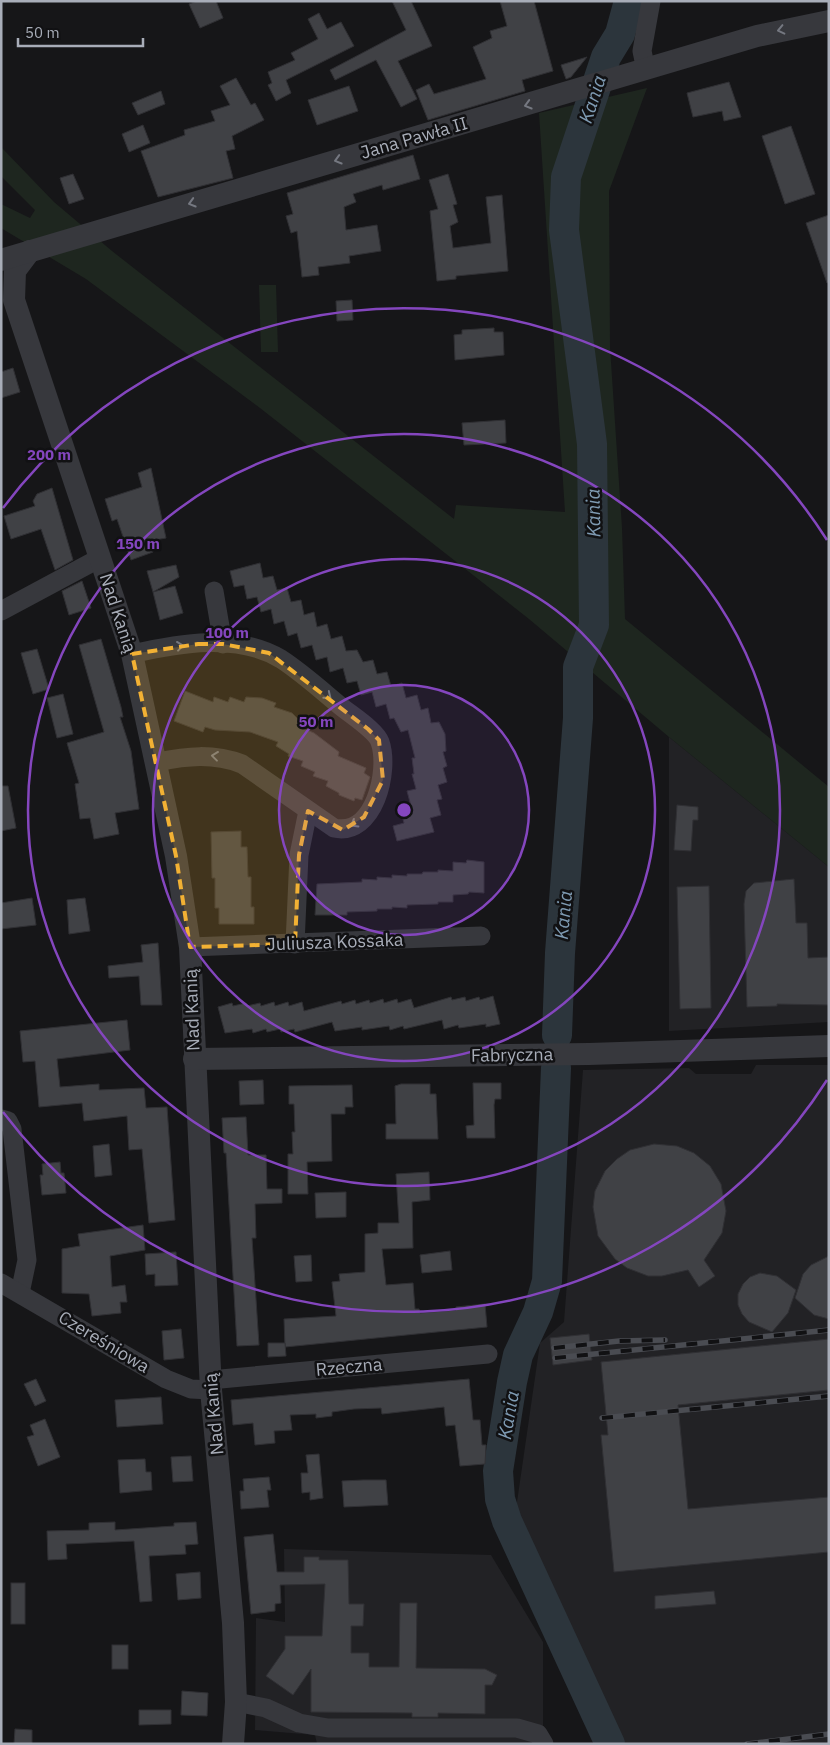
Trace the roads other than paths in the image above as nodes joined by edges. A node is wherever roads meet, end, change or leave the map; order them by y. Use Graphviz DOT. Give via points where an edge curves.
graph roads {
  1 [pos="651,1"];
  2 [pos="829,21"];
  3 [pos="646,70"];
  4 [pos="30,251"];
  5 [pos="1,260"];
  6 [pos="7,294"];
  7 [pos="100,558"];
  8 [pos="214,591"];
  9 [pos="1,611"];
  10 [pos="223,644"];
  11 [pos="132,654"];
  12 [pos="157,762"];
  13 [pos="308,811"];
  14 [pos="481,936"];
  15 [pos="295,944"];
  16 [pos="190,947"];
  17 [pos="829,1046"];
  18 [pos="194,1058"];
  19 [pos="1,1119"];
  20 [pos="1,1283"];
  21 [pos="20,1293"];
  22 [pos="488,1354"];
  23 [pos="210,1385"];
  24 [pos="236,1702"];
  25 [pos="541,1739"];
  26 [pos="233,1744"];
  1 -- 3 [label="street" via="642,51"];
  2 -- 3 [label="street, Jana Pawła II, one-way" via="757,36"];
  3 -- 4 [label="street, Jana Pawła II, one-way"];
  4 -- 5 [label="street, Jana Pawła II"];
  4 -- 6 [label="street, Nad Kanią" via="15,271"];
  6 -- 7 [label="street, Nad Kanią"];
  7 -- 9 [label="street"];
  7 -- 11 [label="street, Nad Kanią"];
  8 -- 10 [label="street"];
  11 -- 10 [label="street, one-way" via="198,644"];
  10 -- 13 [label="street, one-way" via="250,648 282,660 379,740 384,763 383,780 364,818 343,830 334,828"];
  11 -- 12 [label="street, Nad Kanią"];
  13 -- 12 [label="street, one-way" via="242,764 226,758 207,755"];
  12 -- 16 [label="street, Nad Kanią"];
  13 -- 15 [label="street" via="299,855"];
  14 -- 15 [label="street, Juliusza Kossaka"];
  15 -- 16 [label="street, Juliusza Kossaka"];
  16 -- 18 [label="street, Nad Kanią"];
  17 -- 18 [label="street, Fabryczna" via="589,1054"];
  18 -- 23 [label="street, Nad Kanią"];
  19 -- 21 [label="street" via="12,1129 27,1260"];
  20 -- 21 [label="street, Czereśniowa"];
  21 -- 23 [label="street, Czereśniowa" via="166,1379 191,1389"];
  22 -- 23 [label="street, Rzeczna"];
  23 -- 24 [label="street, Nad Kanią" via="233,1623"];
  24 -- 25 [label="street" via="266,1708 298,1723 328,1728 517,1728"];
  24 -- 26 [label="street, Nad Kanią"];
}
